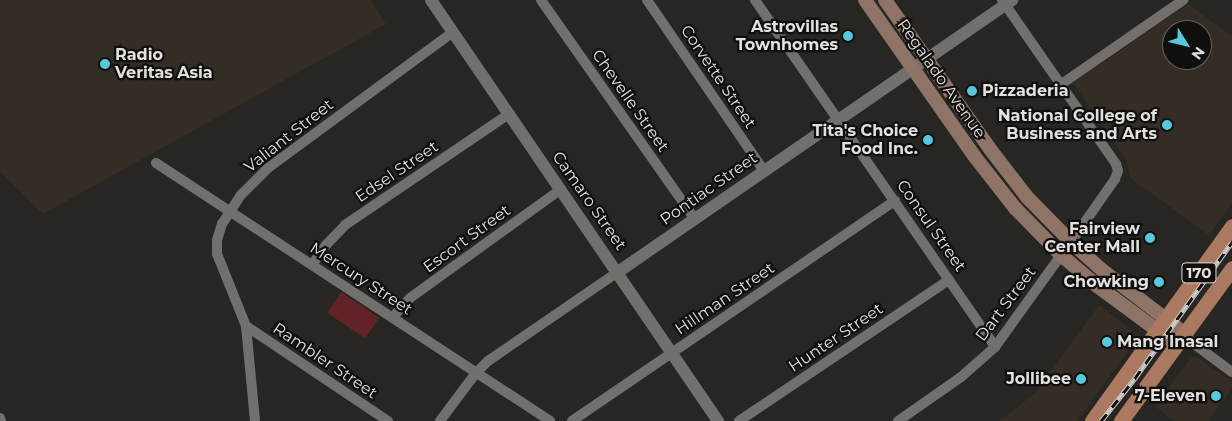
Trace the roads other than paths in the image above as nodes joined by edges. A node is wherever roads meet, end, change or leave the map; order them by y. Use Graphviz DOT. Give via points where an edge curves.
graph roads {
  1 [pos="431,0"];
  2 [pos="541,0"];
  3 [pos="647,0"];
  4 [pos="755,0"];
  5 [pos="865,0"];
  6 [pos="885,0"];
  7 [pos="1182,0"];
  8 [pos="1007,2"];
  9 [pos="453,32"];
  10 [pos="926,60"];
  11 [pos="912,69"];
  12 [pos="1060,85"];
  13 [pos="509,114"];
  14 [pos="839,120"];
  15 [pos="156,163"];
  16 [pos="764,171"];
  17 [pos="561,189"];
  18 [pos="895,201"];
  19 [pos="230,211"];
  20 [pos="695,219"];
  21 [pos="1232,226"];
  22 [pos="1071,242"];
  23 [pos="1061,255"];
  24 [pos="312,265"];
  25 [pos="1232,268"];
  26 [pos="618,272"];
  27 [pos="949,280"];
  28 [pos="393,317"];
  29 [pos="1161,325"];
  30 [pos="246,326"];
  31 [pos="1185,341"];
  32 [pos="995,347"];
  33 [pos="673,353"];
  34 [pos="1232,372"];
  35 [pos="475,374"];
  36 [pos="256,421"];
  37 [pos="388,421"];
  38 [pos="440,421"];
  39 [pos="550,421"];
  40 [pos="572,421"];
  41 [pos="718,421"];
  42 [pos="739,421"];
  43 [pos="898,421"];
  44 [pos="1092,421"];
  45 [pos="1121,421"];
  1 -- 9 [label="street, Camaro Street"];
  2 -- 20 [label="street, Chevelle Street"];
  3 -- 16 [label="street, Corvette Street"];
  4 -- 14 [label="street, Consul Street"];
  5 -- 11 [label="main road, Regalado Avenue"];
  6 -- 10 [label="main road, Regalado Avenue"];
  7 -- 12 [label="street"];
  8 -- 10 [label="street, Pontiac Street"];
  8 -- 12 [label="street"];
  9 -- 13 [label="street, Camaro Street"];
  9 -- 19 [label="street, Valiant Street" via="268,168"];
  10 -- 11 [label="street, Pontiac Street"];
  10 -- 22 [label="main road, Regalado Avenue" via="1028,197"];
  11 -- 14 [label="street, Pontiac Street"];
  11 -- 23 [label="main road, Regalado Avenue" via="974,157 1015,208"];
  12 -- 22 [label="street" via="1118,171"];
  13 -- 17 [label="street, Camaro Street"];
  13 -- 24 [label="street, Edsel Street" via="345,225"];
  14 -- 16 [label="street, Pontiac Street"];
  14 -- 18 [label="street, Consul Street"];
  15 -- 19 [label="street, Mercury Street"];
  16 -- 20 [label="street, Pontiac Street"];
  17 -- 26 [label="street, Camaro Street"];
  17 -- 28 [label="street, Escort Street" via="410,298"];
  18 -- 27 [label="street, Consul Street"];
  18 -- 33 [label="street, Hillman Street"];
  19 -- 24 [label="street, Mercury Street"];
  19 -- 30 [label="street, Valiant Street" via="217,240 217,254"];
  20 -- 26 [label="street, Pontiac Street"];
  21 -- 29 [label="main road, 170"];
  22 -- 29 [label="main road, Regalado Avenue"];
  23 -- 29 [label="main road, Regalado Avenue" via="1124,308"];
  23 -- 32 [label="street, Dart Street"];
  24 -- 28 [label="street, Mercury Street"];
  25 -- 31 [label="main road, 170"];
  26 -- 33 [label="street, Camaro Street"];
  26 -- 35 [label="street, Pontiac Street" via="488,361"];
  27 -- 32 [label="street, Consul Street"];
  27 -- 42 [label="street, Hunter Street"];
  28 -- 35 [label="street, Mercury Street"];
  29 -- 31 [label="main road, Regalado Avenue"];
  29 -- 44 [label="main road, 170"];
  30 -- 36 [label="street, Valiant Street"];
  30 -- 37 [label="street, Rambler Street"];
  31 -- 34 [label="street, Regalado Avenue"];
  31 -- 45 [label="main road, 170"];
  32 -- 43 [label="street, Dart Street" via="960,377"];
  33 -- 40 [label="street, Hillman Street"];
  33 -- 41 [label="street, Camaro Street"];
  35 -- 38 [label="street, Pontiac Street"];
  35 -- 39 [label="street, Mercury Street"];
}
